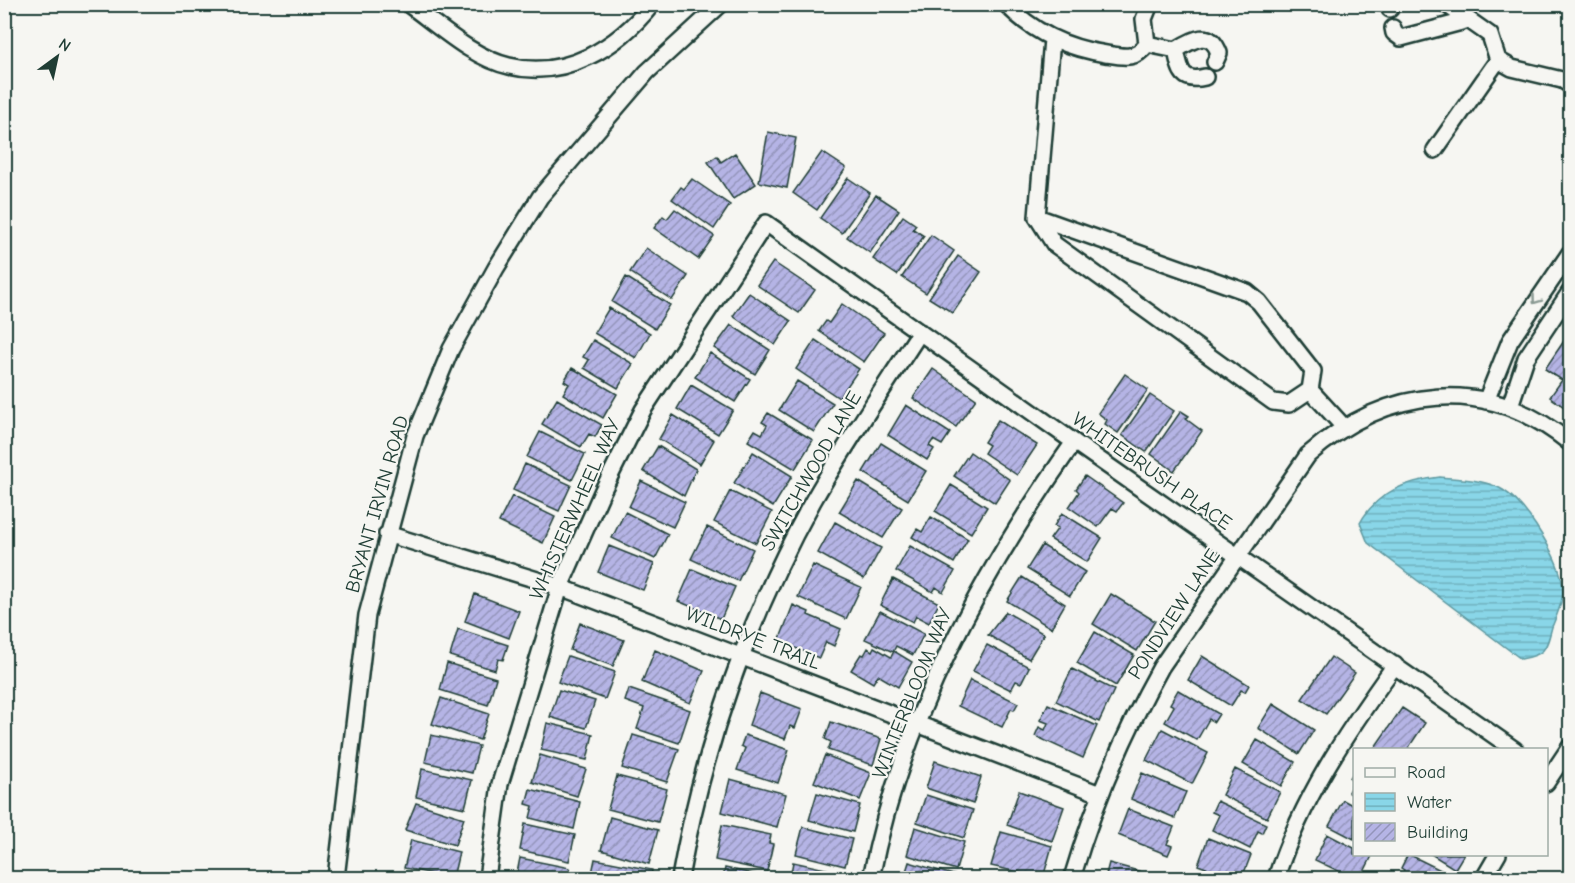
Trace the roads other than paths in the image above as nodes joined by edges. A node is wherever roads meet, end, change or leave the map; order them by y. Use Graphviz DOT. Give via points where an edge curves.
graph roads {
  1 [pos="408,4"];
  2 [pos="652,4"];
  3 [pos="716,4"];
  4 [pos="721,4"];
  5 [pos="1006,4"];
  6 [pos="1150,4"];
  7 [pos="1446,4"];
  8 [pos="706,18"];
  9 [pos="1468,20"];
  10 [pos="1393,28"];
  11 [pos="1052,39"];
  12 [pos="1147,44"];
  13 [pos="1176,50"];
  14 [pos="1498,60"];
  15 [pos="1215,62"];
  16 [pos="1205,77"];
  17 [pos="1570,85"];
  18 [pos="1435,150"];
  19 [pos="1037,217"];
  20 [pos="766,223"];
  21 [pos="1570,253"];
  22 [pos="1570,292"];
  23 [pos="920,332"];
  24 [pos="1310,390"];
  25 [pos="1486,400"];
  26 [pos="1510,406"];
  27 [pos="1344,427"];
  28 [pos="1074,442"];
  29 [pos="1570,442"];
  30 [pos="387,534"];
  31 [pos="1237,556"];
  32 [pos="560,587"];
  33 [pos="742,655"];
  34 [pos="1395,665"];
  35 [pos="917,724"];
  36 [pos="1570,747"];
  37 [pos="1512,748"];
  38 [pos="1548,777"];
  39 [pos="1100,794"];
  40 [pos="1497,856"];
  41 [pos="336,879"];
  42 [pos="487,879"];
  43 [pos="680,879"];
  44 [pos="871,879"];
  45 [pos="1072,879"];
  46 [pos="1276,879"];
  47 [pos="1484,879"];
  1 -- 2 [label="street" via="476,51 508,66 538,70 568,67 597,51 635,26"];
  3 -- 8 [label="street, BRYANT IRVIN ROAD"];
  4 -- 8 [label="street, BRYANT IRVIN ROAD"];
  5 -- 11 [label="street"];
  6 -- 12 [label="street" via="1144,19"];
  7 -- 9 [label="street"];
  8 -- 30 [label="street, BRYANT IRVIN ROAD" via="647,72 589,137 540,197 515,237 451,349 415,435"];
  9 -- 10 [label="street" via="1401,38"];
  9 -- 14 [label="street" via="1490,35"];
  11 -- 12 [label="street" via="1078,50 1130,57 1140,54"];
  11 -- 19 [label="street"];
  12 -- 13 [label="street"];
  13 -- 15 [label="street" via="1196,38 1206,39 1216,44 1219,53"];
  13 -- 16 [label="street" via="1186,77"];
  14 -- 17 [label="street"];
  14 -- 18 [label="street"];
  19 -- 24 [label="street" via="1054,244 1273,402 1289,404"];
  19 -- 24 [label="street" via="1247,292 1313,371"];
  20 -- 23 [label="street, WHITEBRUSH PLACE"];
  20 -- 32 [label="street, WHISTERWHEEL WAY" via="643,410"];
  21 -- 25 [label="street, one-way" via="1510,341"];
  22 -- 26 [label="street" via="1526,358"];
  23 -- 28 [label="street, WHITEBRUSH PLACE"];
  23 -- 33 [label="street, SWITCHWOOD LANE" via="812,503"];
  24 -- 27 [label="street"];
  25 -- 26 [label="street, PONDVIEW LANE"];
  25 -- 27 [label="street, PONDVIEW LANE" via="1418,399 1390,405"];
  26 -- 29 [label="street, PONDVIEW LANE"];
  27 -- 31 [label="street, PONDVIEW LANE" via="1308,455"];
  28 -- 31 [label="street, WHITEBRUSH PLACE"];
  28 -- 35 [label="street, WINTERBLOOM WAY" via="990,571 944,658"];
  30 -- 32 [label="street, WILDRYE TRAIL"];
  30 -- 41 [label="street, BRYANT IRVIN ROAD" via="367,615"];
  31 -- 34 [label="street, WHITEBRUSH PLACE"];
  31 -- 39 [label="street, PONDVIEW LANE" via="1161,667"];
  32 -- 33 [label="street, WILDRYE TRAIL"];
  32 -- 42 [label="street, WHISTERWHEEL WAY" via="500,784"];
  33 -- 35 [label="street, WILDRYE TRAIL"];
  33 -- 43 [label="street, SWITCHWOOD LANE" via="708,753"];
  34 -- 37 [label="street, WHITEBRUSH PLACE"];
  34 -- 46 [label="street" via="1324,769 1294,828"];
  35 -- 39 [label="street, WILDRYE TRAIL"];
  35 -- 44 [label="street, WINTERBLOOM WAY" via="889,805"];
  36 -- 38 [label="street"];
  39 -- 45 [label="street, PONDVIEW LANE"];
  40 -- 47 [label="street"];
}
